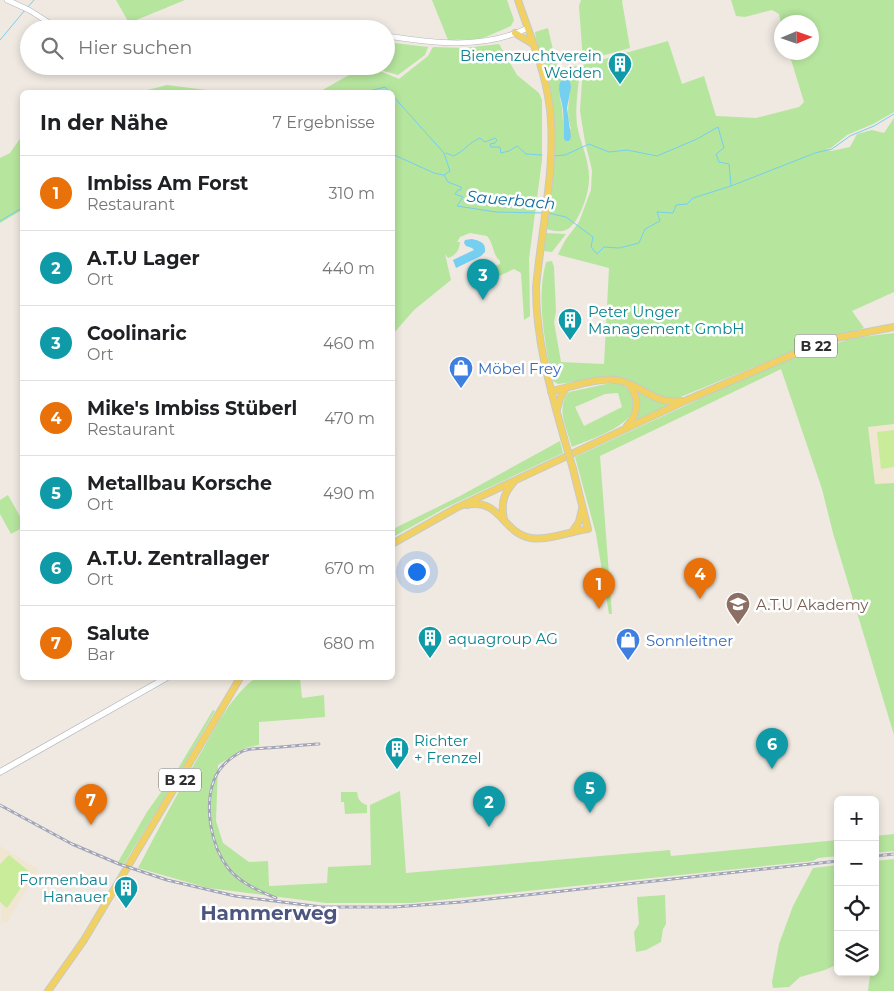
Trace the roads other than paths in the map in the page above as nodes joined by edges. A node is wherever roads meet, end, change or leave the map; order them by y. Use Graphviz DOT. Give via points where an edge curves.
graph roads {
  1 [pos="7,0"];
  2 [pos="518,0"];
  3 [pos="44,20"];
  4 [pos="528,28"];
  5 [pos="515,33"];
  6 [pos="395,37"];
  7 [pos="533,44"];
  8 [pos="894,327"];
  9 [pos="630,385"];
  10 [pos="566,388"];
  11 [pos="551,391"];
  12 [pos="687,400"];
  13 [pos="557,413"];
  14 [pos="625,428"];
  15 [pos="517,479"];
  16 [pos="582,505"];
  17 [pos="456,508"];
  18 [pos="504,521"];
  19 [pos="572,532"];
  20 [pos="395,542"];
  21 [pos="162,680"];
  22 [pos="239,680"];
  23 [pos="0,772"];
  24 [pos="48,991"];
  1 -- 3 [label="street"];
  2 -- 4 [label="main road"];
  4 -- 5 [label="street"];
  4 -- 7 [label="main road"];
  5 -- 6 [label="street" via="464,44"];
  5 -- 7 [label="main road"];
  7 -- 11 [label="main road" via="547,89 551,123 550,164 536,288 541,350"];
  8 -- 12 [label="main road, B 22" via="836,338"];
  9 -- 10 [label="main road" via="610,380"];
  9 -- 12 [label="main road" via="665,401"];
  9 -- 14 [label="main road" via="635,392 637,408"];
  10 -- 11 [label="main road"];
  10 -- 13 [label="main road"];
  11 -- 13 [label="main road"];
  12 -- 14 [label="main road, B 22"];
  13 -- 16 [label="main road, bridge"];
  14 -- 15 [label="main road, B 22"];
  15 -- 17 [label="main road, B 22"];
  15 -- 18 [label="main road" via="505,494"];
  16 -- 19 [label="main road" via="580,518"];
  16 -- 19 [label="main road" via="588,529"];
  17 -- 18 [label="main road" via="483,504 497,511"];
  17 -- 20 [label="main road, B 22"];
  18 -- 19 [label="main road" via="513,531 533,539"];
  21 -- 23 [label="main road"];
  22 -- 24 [label="main road, B 22" via="84,940"];
}
